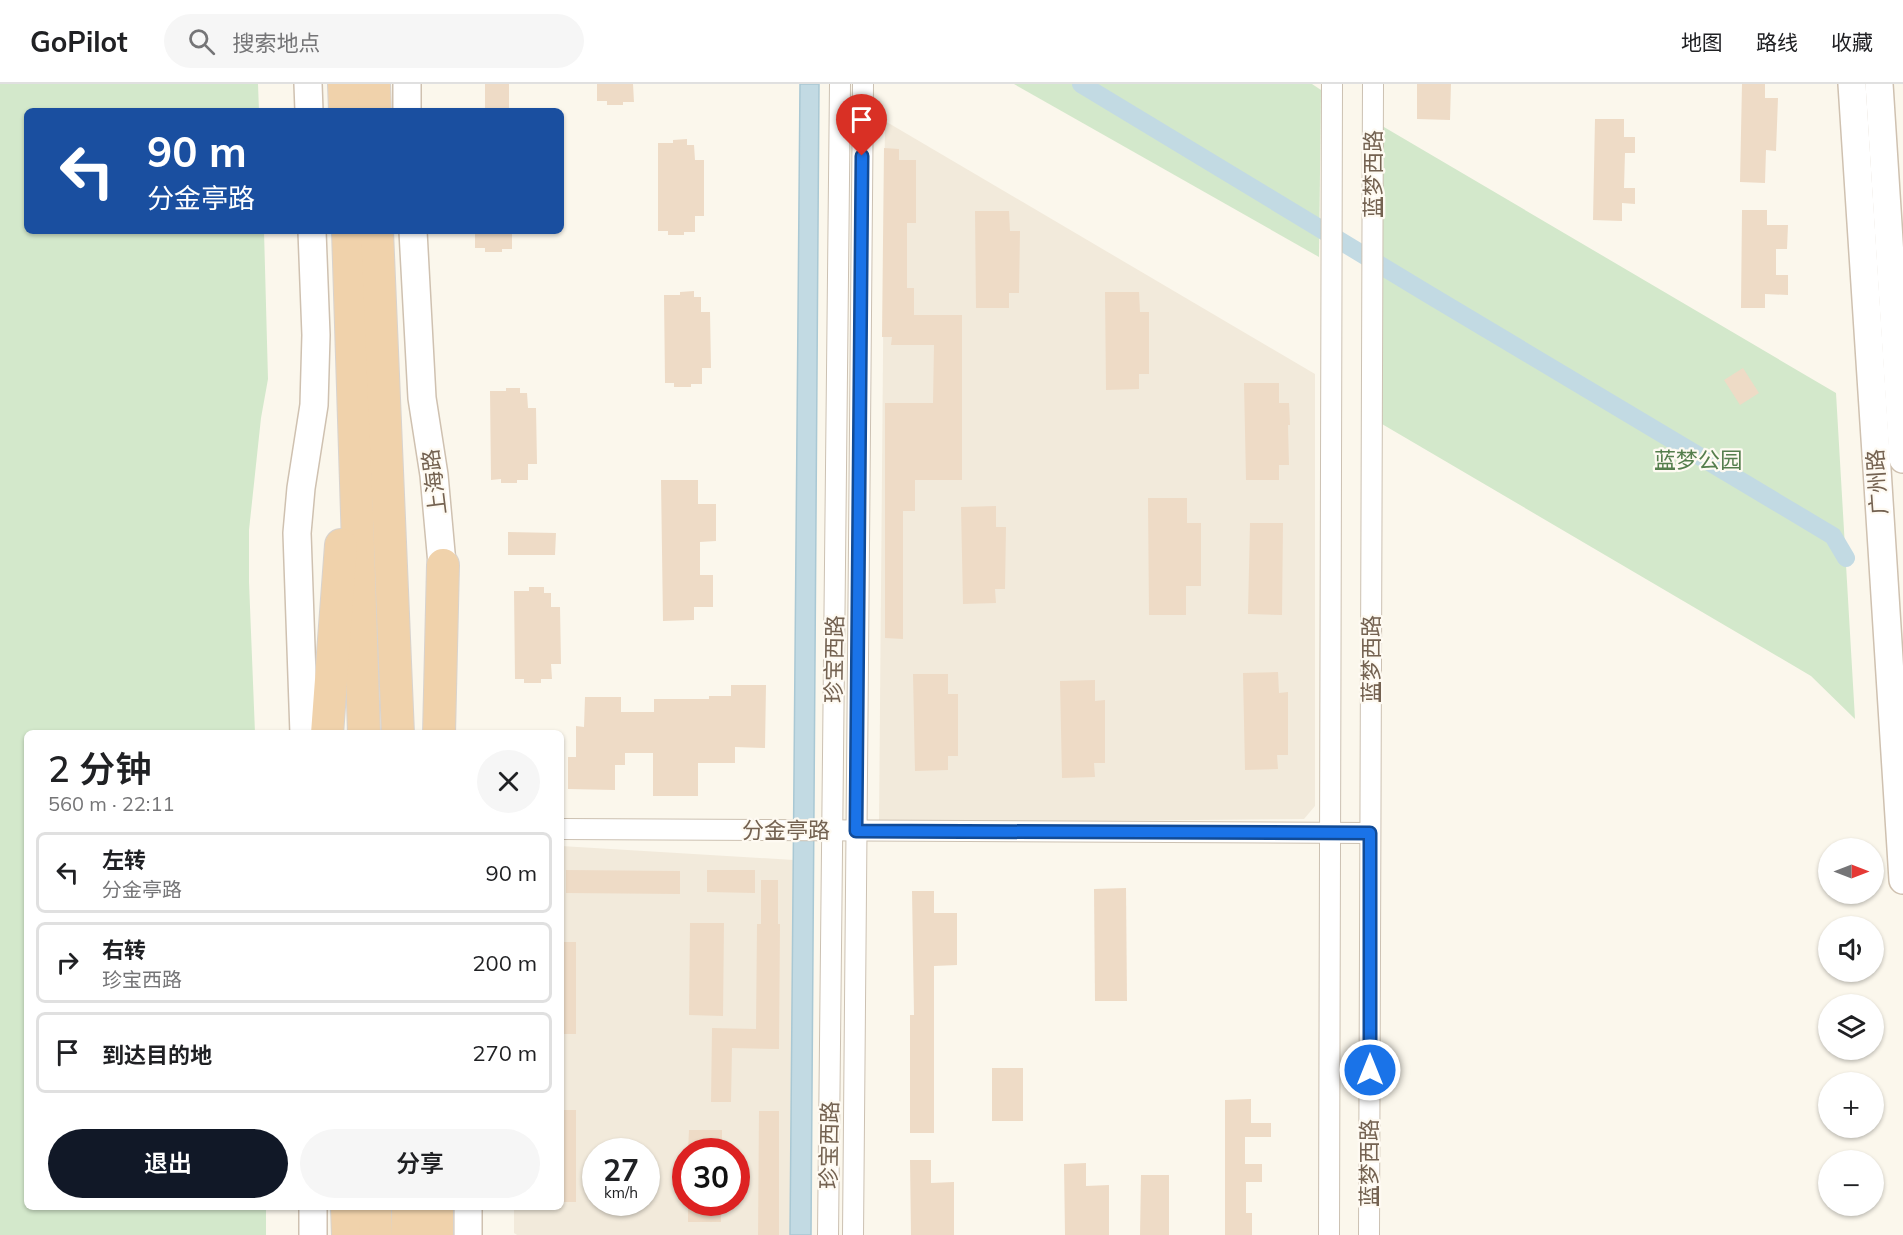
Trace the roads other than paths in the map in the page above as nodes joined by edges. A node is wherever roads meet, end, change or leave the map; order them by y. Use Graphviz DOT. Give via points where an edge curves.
graph roads {
  1 [pos="308,84"];
  2 [pos="344,84"];
  3 [pos="374,84"];
  4 [pos="406,84"];
  5 [pos="840,84"];
  6 [pos="863,84"];
  7 [pos="1332,84"];
  8 [pos="1373,84"];
  9 [pos="1852,84"];
  10 [pos="1880,84"];
  11 [pos="309,108"];
  12 [pos="345,108"];
  13 [pos="375,108"];
  14 [pos="407,108"];
  15 [pos="312,234"];
  16 [pos="348,234"];
  17 [pos="378,234"];
  18 [pos="413,234"];
  19 [pos="382,348"];
  20 [pos="352,362"];
  21 [pos="1903,459"];
  22 [pos="341,553"];
  23 [pos="442,565"];
  24 [pos="304,730"];
  25 [pos="327,730"];
  26 [pos="344,730"];
  27 [pos="364,730"];
  28 [pos="398,730"];
  29 [pos="419,730"];
  30 [pos="439,730"];
  31 [pos="454,730"];
  32 [pos="564,829"];
  33 [pos="832,831"];
  34 [pos="856,831"];
  35 [pos="1330,833"];
  36 [pos="1370,833"];
  37 [pos="1903,880"];
  38 [pos="314,1210"];
  39 [pos="373,1210"];
  40 [pos="408,1210"];
  41 [pos="437,1210"];
  42 [pos="468,1210"];
  43 [pos="355,1227"];
  44 [pos="314,1235"];
  45 [pos="408,1235"];
  46 [pos="437,1235"];
  47 [pos="468,1235"];
  48 [pos="828,1235"];
  49 [pos="853,1235"];
  50 [pos="1329,1235"];
  51 [pos="1369,1235"];
  1 -- 11 [label="main road"];
  2 -- 12 [label="highway"];
  3 -- 13 [label="highway"];
  4 -- 14 [label="main road"];
  5 -- 33 [label="street, 珍宝西路"];
  6 -- 34 [label="street, 珍宝西路"];
  7 -- 35 [label="street, 蓝梦西路"];
  8 -- 36 [label="street, 蓝梦西路"];
  9 -- 37 [label="main road, 广州路"];
  10 -- 21 [label="main road, 广州路"];
  15 -- 24 [label="main road" via="314,405 297,533"];
  16 -- 20 [label="highway"];
  17 -- 19 [label="highway, 上海路"];
  18 -- 23 [label="main road, 上海路" via="423,398"];
  19 -- 28 [label="highway, 上海路"];
  19 -- 29 [label="highway" via="410,558"];
  20 -- 22 [label="highway" via="341,414"];
  20 -- 27 [label="highway"];
  22 -- 25 [label="highway"];
  22 -- 26 [label="highway"];
  23 -- 30 [label="highway"];
  23 -- 31 [label="main road, 上海路"];
  32 -- 33 [label="street, 分金亭路"];
  33 -- 34 [label="street, 分金亭路"];
  33 -- 48 [label="street, 珍宝西路"];
  34 -- 35 [label="street, 分金亭路"];
  34 -- 49 [label="street, 珍宝西路"];
  35 -- 36 [label="street, 分金亭路"];
  35 -- 50 [label="street, 蓝梦西路"];
  36 -- 51 [label="street, 蓝梦西路"];
  38 -- 44 [label="main road"];
  39 -- 43 [label="highway"];
  40 -- 45 [label="highway"];
  41 -- 46 [label="highway"];
  42 -- 47 [label="main road"];
}
